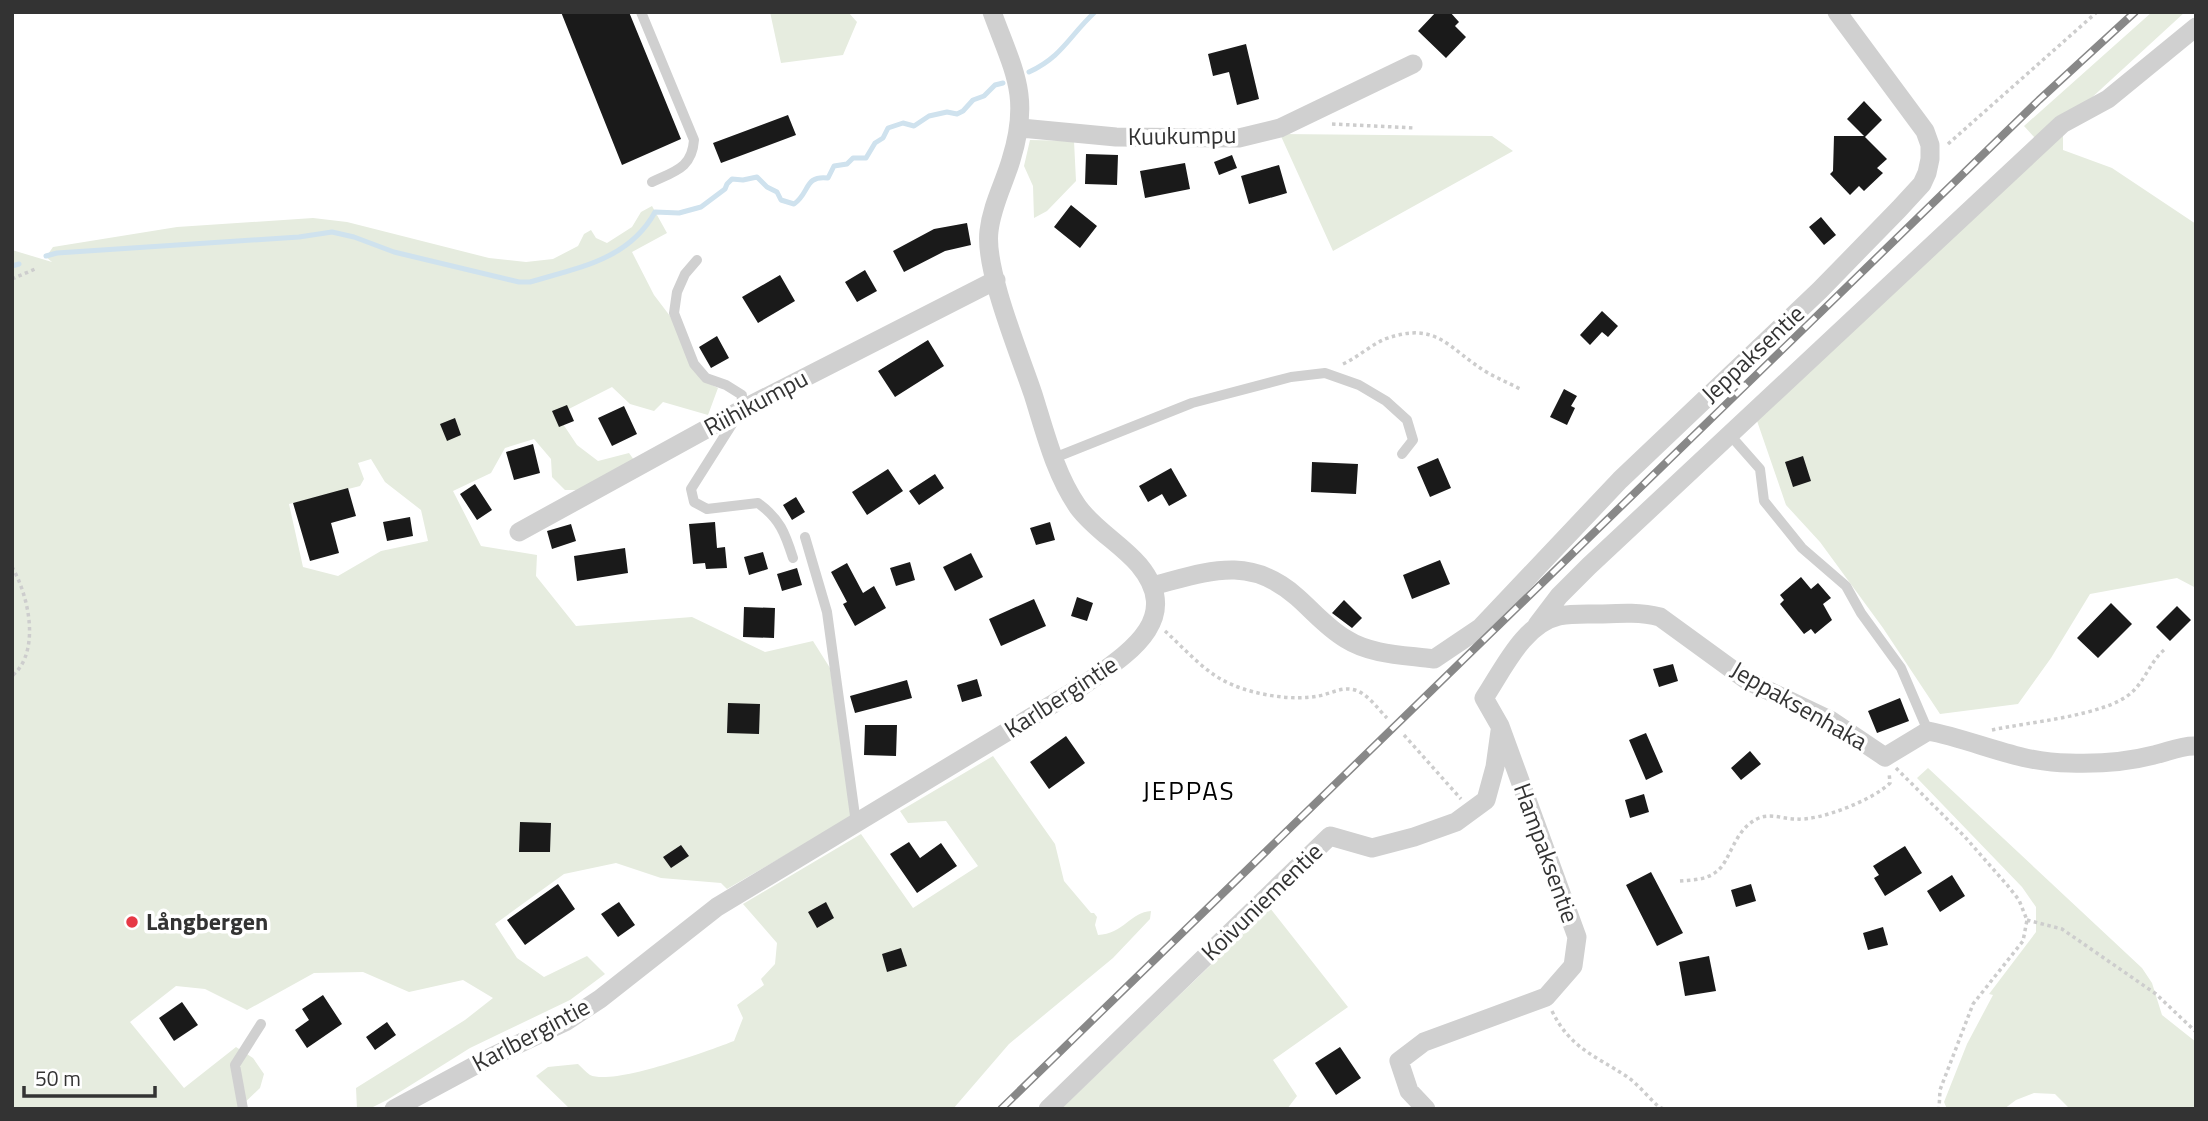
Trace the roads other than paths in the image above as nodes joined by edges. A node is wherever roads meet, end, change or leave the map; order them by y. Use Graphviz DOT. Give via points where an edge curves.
graph roads {
  1 [pos="641,12"];
  2 [pos="992,12"];
  3 [pos="1837,12"];
  4 [pos="2196,27"];
  5 [pos="1413,64"];
  6 [pos="1021,128"];
  7 [pos="652,182"];
  8 [pos="697,260"];
  9 [pos="996,280"];
  10 [pos="741,410"];
  11 [pos="1730,435"];
  12 [pos="1402,454"];
  13 [pos="1054,458"];
  14 [pos="519,532"];
  15 [pos="805,537"];
  16 [pos="793,558"];
  17 [pos="1152,586"];
  18 [pos="1535,628"];
  19 [pos="1500,726"];
  20 [pos="1928,731"];
  21 [pos="2196,746"];
  22 [pos="856,824"];
  23 [pos="261,1024"];
  24 [pos="243,1109"];
  25 [pos="394,1109"];
  26 [pos="1048,1109"];
  27 [pos="1426,1109"];
  1 -- 7 [label="lane" via="694,140 693,156 681,168"];
  2 -- 6 [label="street" via="1018,81"];
  3 -- 17 [label="street, Jeppaksentie" via="1925,131 1930,159 1922,184 1820,290 1620,480 1480,628 1434,659 1374,650 1348,640 1270,576 1251,571 1209,572"];
  4 -- 11 [label="street" via="2108,99 2062,124"];
  5 -- 6 [label="street, Kuukumpu" via="1280,128 1239,138 1116,137"];
  6 -- 9 [label="street" via="988,232"];
  8 -- 10 [label="lane" via="677,292 674,313 694,364 705,378 741,395"];
  9 -- 10 [label="street, Riihikumpu"];
  9 -- 13 [label="street"];
  10 -- 14 [label="street, Riihikumpu"];
  10 -- 16 [label="lane" via="691,489 694,502 707,509 758,503 774,515"];
  11 -- 18 [label="street" via="1579,576"];
  11 -- 20 [label="lane" via="1760,469 1764,501 1802,548 1846,586 1901,668"];
  12 -- 13 [label="lane" via="1413,440 1407,420 1387,401 1325,373 1291,377 1181,407"];
  13 -- 17 [label="street" via="1080,509 1140,566"];
  15 -- 22 [label="lane" via="827,612"];
  17 -- 22 [label="street, Karlbergintie" via="1157,606 1153,621 1130,651 1081,687"];
  18 -- 19 [label="street, Hampaksentie" via="1484,698"];
  18 -- 20 [label="street, Jeppaksenhaka" via="1571,614 1645,613 1660,617 1748,681 1830,720 1885,757"];
  19 -- 26 [label="street, Koivuniementie" via="1486,800 1456,822 1372,848 1330,836"];
  19 -- 27 [label="street, Hampaksentie" via="1577,937 1573,966 1546,997 1424,1042 1399,1061 1409,1091"];
  20 -- 21 [label="street" via="1987,749 2066,763 2153,756"];
  22 -- 25 [label="street, Karlbergintie" via="718,907 565,1022"];
  23 -- 24 [label="lane" via="235,1065"];
}
